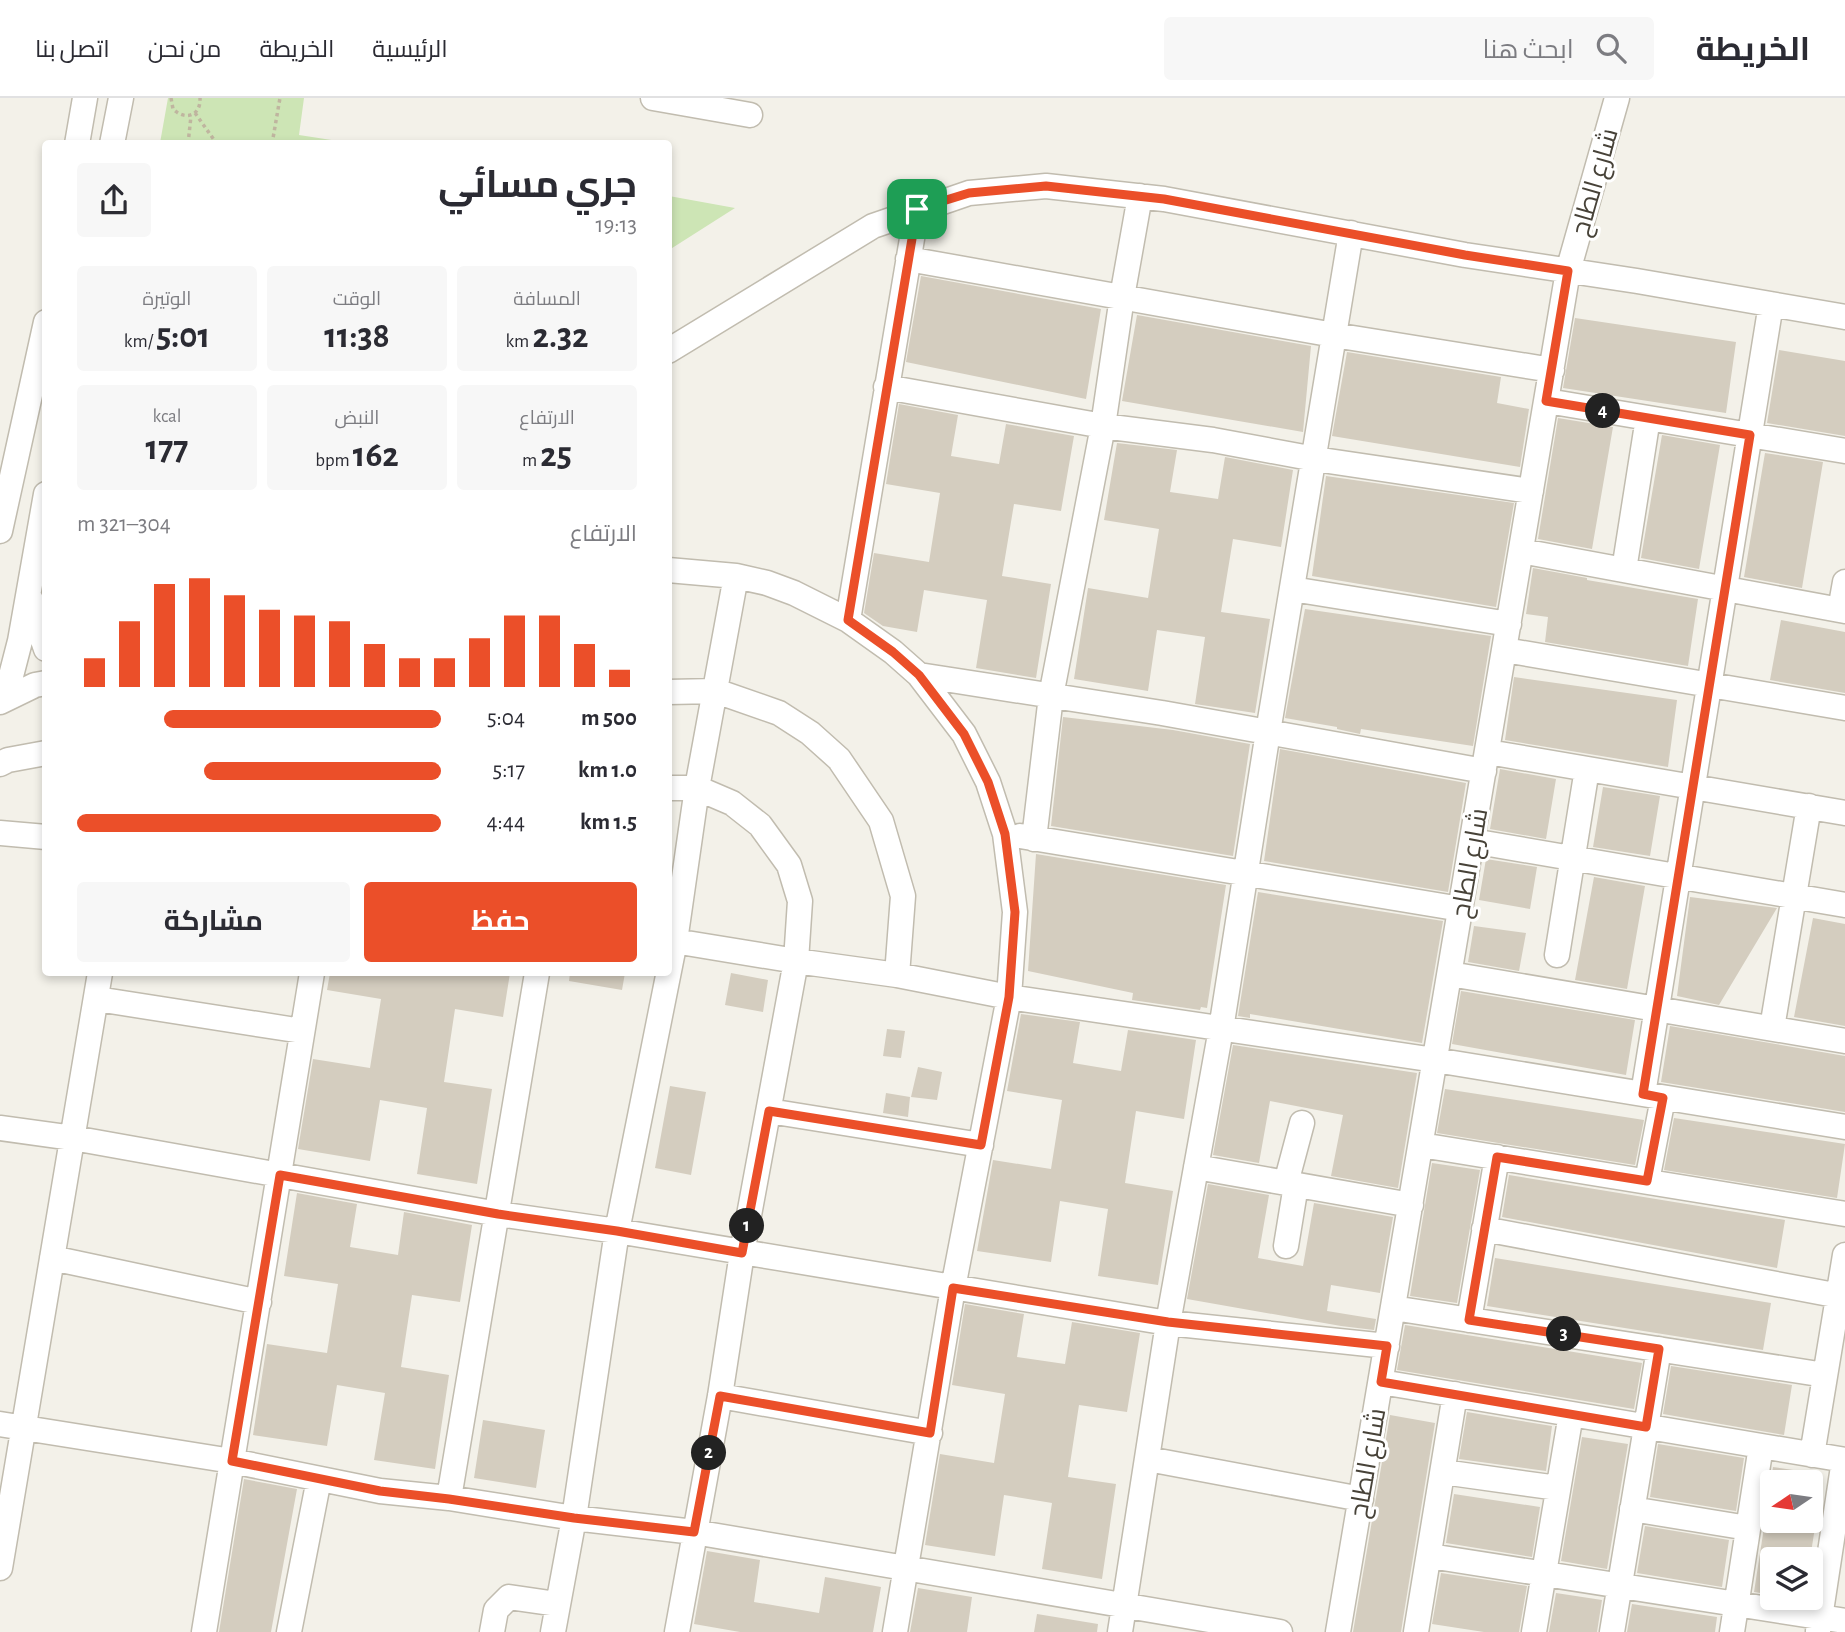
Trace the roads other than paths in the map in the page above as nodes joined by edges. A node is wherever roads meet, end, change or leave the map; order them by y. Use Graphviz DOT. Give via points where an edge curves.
graph roads {
  1 [pos="85,98"];
  2 [pos="121,98"];
  3 [pos="653,98"];
  4 [pos="1617,98"];
  5 [pos="750,115"];
  6 [pos="78,140"];
  7 [pos="113,140"];
  8 [pos="1140,196"];
  9 [pos="917,209"];
  10 [pos="1351,233"];
  11 [pos="908,259"];
  12 [pos="1568,271"];
  13 [pos="1122,297"];
  14 [pos="1772,304"];
  15 [pos="1845,317"];
  16 [pos="1334,335"];
  17 [pos="42,340"];
  18 [pos="672,349"];
  19 [pos="1552,370"];
  20 [pos="886,387"];
  21 [pos="1546,401"];
  22 [pos="1648,418"];
  23 [pos="1103,426"];
  24 [pos="1750,435"];
  25 [pos="1845,450"];
  26 [pos="1315,459"];
  27 [pos="1531,491"];
  28 [pos="42,515"];
  29 [pos="0,531"];
  30 [pos="1521,551"];
  31 [pos="672,570"];
  32 [pos="1624,570"];
  33 [pos="736,576"];
  34 [pos="29,582"];
  35 [pos="1845,582"];
  36 [pos="1292,589"];
  37 [pos="1725,589"];
  38 [pos="1843,610"];
  39 [pos="848,620"];
  40 [pos="1509,624"];
  41 [pos="42,637"];
  42 [pos="1504,650"];
  43 [pos="919,675"];
  44 [pos="42,684"];
  45 [pos="1710,685"];
  46 [pos="716,691"];
  47 [pos="672,692"];
  48 [pos="1051,695"];
  49 [pos="3,701"];
  50 [pos="1845,708"];
  51 [pos="1268,732"];
  52 [pos="42,753"];
  53 [pos="1486,762"];
  54 [pos="0,764"];
  55 [pos="1587,769"];
  56 [pos="672,788"];
  57 [pos="697,788"];
  58 [pos="1693,788"];
  59 [pos="1809,806"];
  60 [pos="1845,813"];
  61 [pos="0,833"];
  62 [pos="1005,834"];
  63 [pos="42,837"];
  64 [pos="1034,839"];
  65 [pos="1472,841"];
  66 [pos="1573,858"];
  67 [pos="1245,873"];
  68 [pos="1679,876"];
  69 [pos="1795,896"];
  70 [pos="1845,905"];
  71 [pos="1461,909"];
  72 [pos="672,941"];
  73 [pos="1557,955"];
  74 [pos="796,961"];
  75 [pos="1450,974"];
  76 [pos="897,975"];
  77 [pos="100,976"];
  78 [pos="311,976"];
  79 [pos="537,976"];
  80 [pos="665,976"];
  81 [pos="1009,997"];
  82 [pos="97,999"];
  83 [pos="1657,1009"];
  84 [pos="1772,1028"];
  85 [pos="1221,1029"];
  86 [pos="302,1031"];
  87 [pos="1845,1041"];
  88 [pos="1435,1059"];
  89 [pos="1653,1096"];
  90 [pos="769,1111"];
  91 [pos="1302,1123"];
  92 [pos="1845,1127"];
  93 [pos="0,1128"];
  94 [pos="73,1138"];
  95 [pos="981,1145"];
  96 [pos="1421,1145"];
  97 [pos="1497,1157"];
  98 [pos="1196,1167"];
  99 [pos="280,1175"];
  100 [pos="1647,1181"];
  101 [pos="1291,1184"];
  102 [pos="1411,1205"];
  103 [pos="498,1214"];
  104 [pos="1845,1214"];
  105 [pos="1484,1229"];
  106 [pos="617,1231"];
  107 [pos="1286,1246"];
  108 [pos="742,1253"];
  109 [pos="1845,1255"];
  110 [pos="52,1258"];
  111 [pos="953,1288"];
  112 [pos="1841,1296"];
  113 [pos="259,1302"];
  114 [pos="1393,1308"];
  115 [pos="1469,1320"];
  116 [pos="1168,1322"];
  117 [pos="1387,1346"];
  118 [pos="1659,1349"];
  119 [pos="1825,1376"];
  120 [pos="1381,1382"];
  121 [pos="1455,1394"];
  122 [pos="720,1396"];
  123 [pos="1571,1414"];
  124 [pos="12,1425"];
  125 [pos="1646,1427"];
  126 [pos="930,1433"];
  127 [pos="1761,1446"];
  128 [pos="1812,1454"];
  129 [pos="1148,1459"];
  130 [pos="1844,1460"];
  131 [pos="232,1461"];
  132 [pos="1443,1472"];
  133 [pos="318,1479"];
  134 [pos="1558,1488"];
  135 [pos="449,1499"];
  136 [pos="1361,1499"];
  137 [pos="1632,1509"];
  138 [pos="574,1518"];
  139 [pos="1748,1528"];
  140 [pos="694,1532"];
  141 [pos="1838,1546"];
  142 [pos="1430,1556"];
  143 [pos="0,1568"];
  144 [pos="906,1568"];
  145 [pos="1544,1574"];
  146 [pos="1620,1586"];
  147 [pos="557,1604"];
  148 [pos="1736,1604"];
  149 [pos="1124,1605"];
  150 [pos="1845,1621"];
  151 [pos="1819,1624"];
  152 [pos="1420,1631"];
  153 [pos="204,1632"];
  154 [pos="289,1632"];
  155 [pos="492,1632"];
  156 [pos="553,1632"];
  157 [pos="677,1632"];
  158 [pos="895,1632"];
  159 [pos="1119,1632"];
  160 [pos="1280,1632"];
  161 [pos="1338,1632"];
  162 [pos="1534,1632"];
  163 [pos="1612,1632"];
  164 [pos="1732,1632"];
  1 -- 6 [label="street"];
  2 -- 7 [label="street"];
  3 -- 5 [label="street"];
  4 -- 12 [label="street, شارع الطاح"];
  8 -- 9 [label="street" via="1046,186 969,193"];
  8 -- 10 [label="street"];
  8 -- 13 [label="street"];
  9 -- 11 [label="street"];
  9 -- 18 [label="street" via="873,226"];
  10 -- 12 [label="street"];
  10 -- 16 [label="street"];
  11 -- 13 [label="street"];
  11 -- 20 [label="street"];
  12 -- 14 [label="street"];
  12 -- 19 [label="street, شارع الطاح"];
  13 -- 16 [label="street"];
  13 -- 23 [label="street"];
  14 -- 15 [label="street"];
  14 -- 24 [label="street"];
  16 -- 19 [label="street"];
  16 -- 26 [label="street"];
  17 -- 29 [label="street"];
  19 -- 21 [label="street, شارع الطاح"];
  20 -- 23 [label="street"];
  20 -- 39 [label="street"];
  21 -- 22 [label="street"];
  21 -- 27 [label="street, شارع الطاح"];
  22 -- 24 [label="street"];
  22 -- 32 [label="street"];
  23 -- 26 [label="street"];
  23 -- 48 [label="street"];
  24 -- 25 [label="street"];
  24 -- 37 [label="street"];
  26 -- 27 [label="street"];
  26 -- 36 [label="street"];
  27 -- 30 [label="street, شارع الطاح"];
  28 -- 34 [label="street"];
  30 -- 32 [label="street"];
  30 -- 40 [label="street, شارع الطاح"];
  31 -- 33 [label="street"];
  32 -- 37 [label="street"];
  33 -- 39 [label="street" via="794,593"];
  33 -- 46 [label="street"];
  34 -- 41 [label="street"];
  34 -- 49 [label="street" via="20,641"];
  35 -- 38 [label="street"];
  36 -- 40 [label="street"];
  36 -- 51 [label="street"];
  37 -- 38 [label="street"];
  37 -- 45 [label="street"];
  39 -- 43 [label="street"];
  40 -- 42 [label="street, شارع الطاح"];
  42 -- 45 [label="street"];
  42 -- 53 [label="street, شارع الطاح"];
  43 -- 48 [label="street"];
  43 -- 62 [label="street" via="964,734 988,782"];
  44 -- 49 [label="street"];
  45 -- 50 [label="street"];
  45 -- 58 [label="street"];
  46 -- 47 [label="street"];
  46 -- 57 [label="street"];
  46 -- 76 [label="street" via="779,713 810,733 839,759 881,821 903,896"];
  48 -- 51 [label="street"];
  48 -- 64 [label="street"];
  51 -- 53 [label="street"];
  51 -- 67 [label="street"];
  52 -- 54 [label="street"];
  53 -- 55 [label="street"];
  53 -- 65 [label="street, شارع الطاح"];
  55 -- 58 [label="street"];
  55 -- 66 [label="street"];
  56 -- 57 [label="street"];
  57 -- 72 [label="street"];
  57 -- 74 [label="street" via="732,803 760,825 789,865 800,901"];
  58 -- 59 [label="street"];
  58 -- 68 [label="street"];
  59 -- 60 [label="street"];
  59 -- 69 [label="street"];
  61 -- 63 [label="street"];
  62 -- 64 [label="street"];
  62 -- 81 [label="street" via="1015,912"];
  64 -- 67 [label="street"];
  65 -- 66 [label="street"];
  65 -- 71 [label="street, شارع الطاح"];
  66 -- 68 [label="street"];
  66 -- 73 [label="street"];
  67 -- 71 [label="street"];
  67 -- 85 [label="street"];
  68 -- 69 [label="street"];
  68 -- 83 [label="street"];
  69 -- 70 [label="street"];
  69 -- 84 [label="street"];
  71 -- 75 [label="street, شارع الطاح"];
  72 -- 74 [label="street"];
  74 -- 76 [label="street"];
  74 -- 90 [label="street"];
  75 -- 83 [label="street"];
  75 -- 88 [label="street, شارع الطاح"];
  76 -- 81 [label="street"];
  77 -- 82 [label="street"];
  78 -- 86 [label="street"];
  79 -- 103 [label="street"];
  80 -- 106 [label="street"];
  81 -- 85 [label="street"];
  81 -- 95 [label="street"];
  82 -- 86 [label="street"];
  82 -- 94 [label="street"];
  83 -- 84 [label="street"];
  83 -- 89 [label="street"];
  84 -- 87 [label="street"];
  85 -- 88 [label="street"];
  85 -- 98 [label="street"];
  86 -- 99 [label="street"];
  88 -- 89 [label="street"];
  88 -- 96 [label="street, شارع الطاح"];
  89 -- 92 [label="street"];
  89 -- 100 [label="street"];
  90 -- 95 [label="street"];
  90 -- 108 [label="street"];
  91 -- 101 [label="street"];
  93 -- 94 [label="street"];
  94 -- 99 [label="street"];
  94 -- 110 [label="street"];
  95 -- 111 [label="street"];
  96 -- 97 [label="street"];
  96 -- 102 [label="street, شارع الطاح"];
  97 -- 100 [label="street"];
  97 -- 105 [label="street"];
  98 -- 101 [label="street"];
  98 -- 116 [label="street"];
  99 -- 103 [label="street"];
  99 -- 113 [label="street"];
  100 -- 104 [label="street"];
  101 -- 102 [label="street"];
  101 -- 107 [label="street"];
  102 -- 114 [label="street, شارع الطاح"];
  103 -- 106 [label="street"];
  103 -- 135 [label="street"];
  105 -- 112 [label="street"];
  105 -- 115 [label="street"];
  106 -- 108 [label="street"];
  106 -- 138 [label="street"];
  108 -- 111 [label="street"];
  108 -- 122 [label="street"];
  109 -- 112 [label="street"];
  110 -- 113 [label="street"];
  110 -- 124 [label="street"];
  111 -- 116 [label="street"];
  111 -- 126 [label="street"];
  112 -- 119 [label="street"];
  113 -- 131 [label="street"];
  114 -- 115 [label="street"];
  114 -- 117 [label="street, شارع الطاح"];
  115 -- 118 [label="street"];
  116 -- 117 [label="street"];
  116 -- 129 [label="street"];
  117 -- 120 [label="street, شارع الطاح"];
  118 -- 119 [label="street"];
  118 -- 125 [label="street"];
  119 -- 128 [label="street"];
  120 -- 121 [label="street"];
  120 -- 136 [label="street, شارع الطاح"];
  121 -- 123 [label="street"];
  121 -- 132 [label="street"];
  122 -- 126 [label="street"];
  122 -- 140 [label="street"];
  123 -- 125 [label="street"];
  123 -- 134 [label="street"];
  124 -- 131 [label="street"];
  124 -- 143 [label="street"];
  125 -- 127 [label="street"];
  125 -- 137 [label="street"];
  126 -- 144 [label="street"];
  127 -- 128 [label="street"];
  127 -- 139 [label="street"];
  128 -- 130 [label="street"];
  129 -- 136 [label="street"];
  129 -- 149 [label="street"];
  130 -- 141 [label="street"];
  131 -- 133 [label="street"];
  131 -- 153 [label="street"];
  132 -- 134 [label="street"];
  132 -- 142 [label="street"];
  133 -- 135 [label="street"];
  133 -- 154 [label="street"];
  134 -- 145 [label="street"];
  135 -- 138 [label="street"];
  136 -- 161 [label="street, شارع الطاح"];
  137 -- 139 [label="street"];
  137 -- 146 [label="street"];
  138 -- 140 [label="street"];
  138 -- 147 [label="street"];
  139 -- 148 [label="street"];
  140 -- 144 [label="street"];
  140 -- 157 [label="street"];
  141 -- 151 [label="street"];
  142 -- 145 [label="street"];
  142 -- 152 [label="street"];
  144 -- 149 [label="street"];
  144 -- 158 [label="street"];
  145 -- 146 [label="street"];
  145 -- 162 [label="street"];
  146 -- 148 [label="street"];
  146 -- 163 [label="street"];
  147 -- 155 [label="street" via="509,1597 496,1610"];
  147 -- 156 [label="street"];
  148 -- 151 [label="street"];
  148 -- 164 [label="street"];
  149 -- 159 [label="street"];
  149 -- 160 [label="street"];
  150 -- 151 [label="street"];
}
